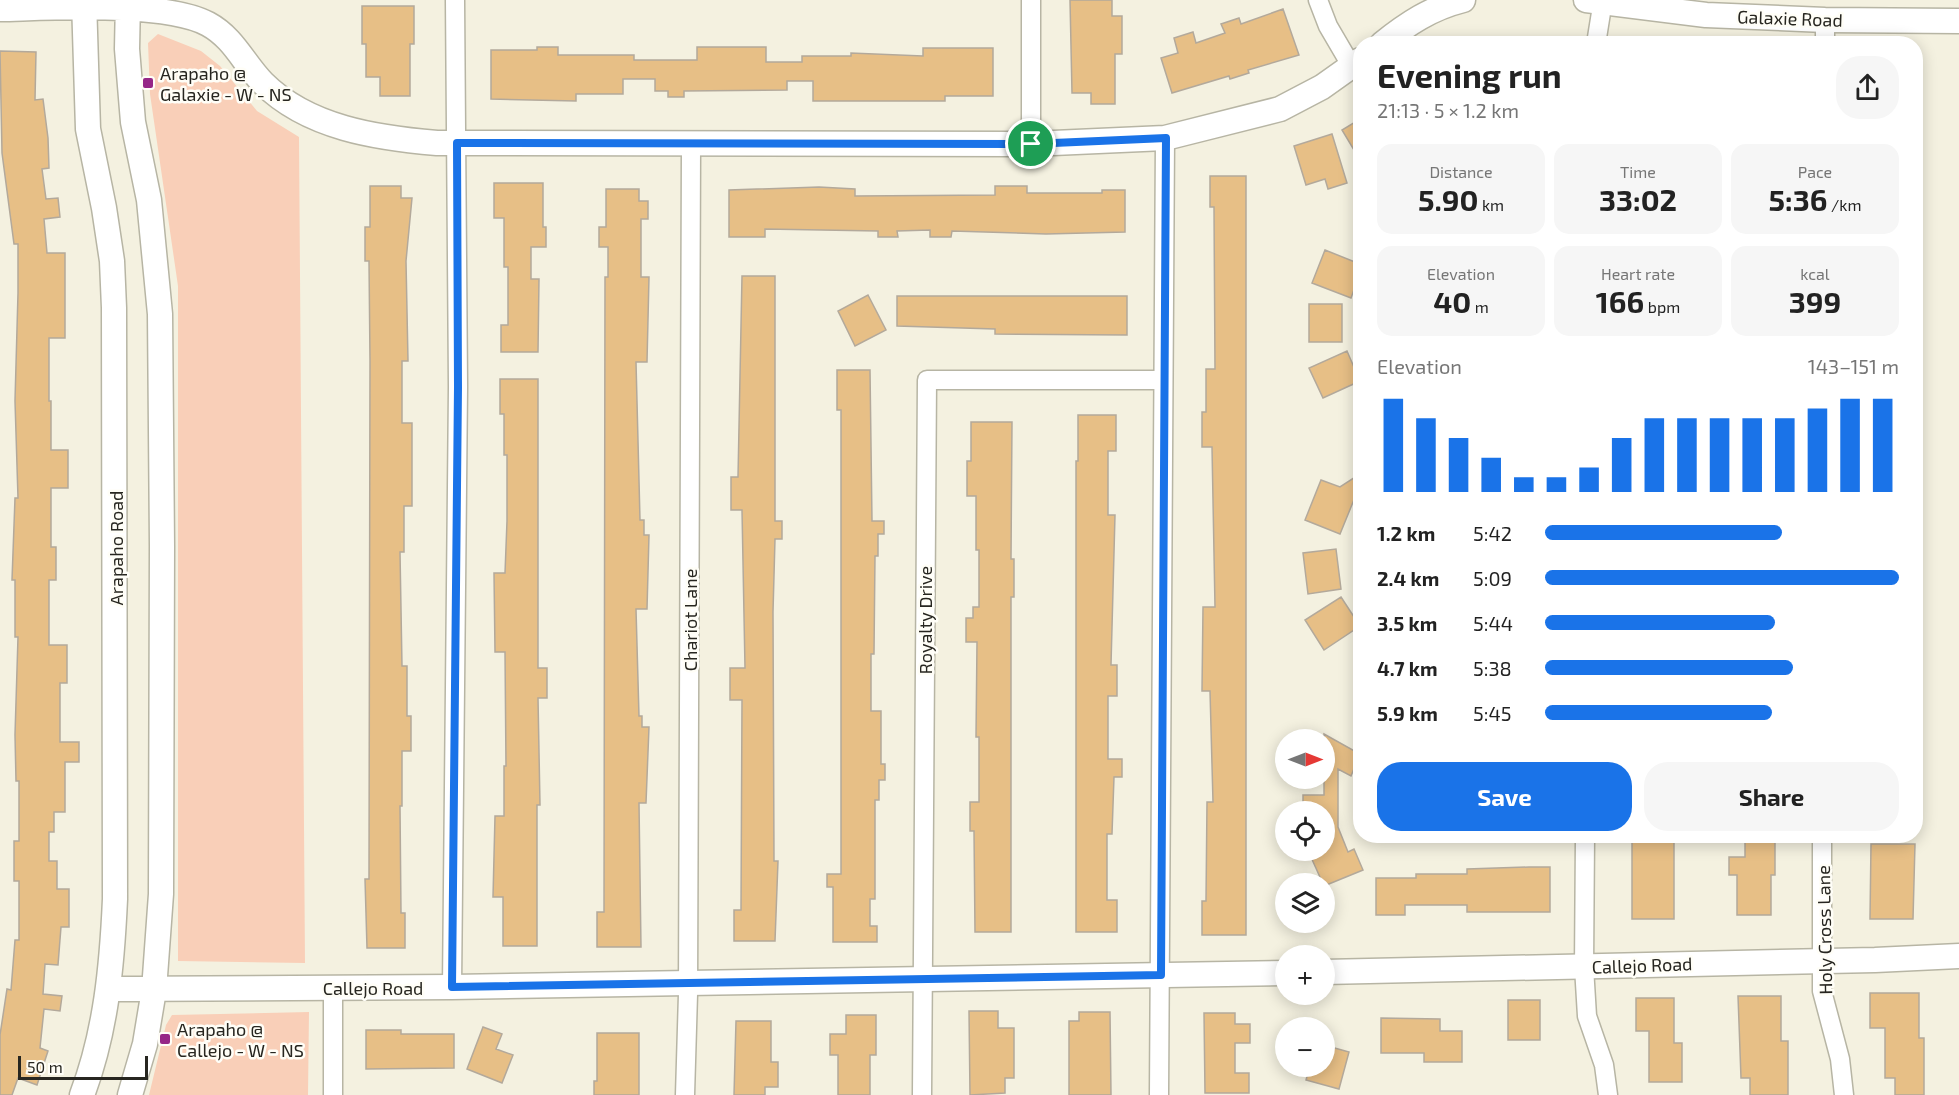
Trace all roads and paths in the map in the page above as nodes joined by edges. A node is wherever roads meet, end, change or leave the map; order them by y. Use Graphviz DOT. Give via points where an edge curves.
graph roads {
  1 [pos="455,0"];
  2 [pos="1031,0"];
  3 [pos="1318,0"];
  4 [pos="1463,0"];
  5 [pos="1597,1"];
  6 [pos="84,4"];
  7 [pos="128,5"];
  8 [pos="0,9"];
  9 [pos="1959,21"];
  10 [pos="1825,32"];
  11 [pos="1392,36"];
  12 [pos="1596,36"];
  13 [pos="1353,59"];
  14 [pos="1353,65"];
  15 [pos="1166,138"];
  16 [pos="457,143"];
  17 [pos="1031,144"];
  18 [pos="691,146"];
  19 [pos="1162,380"];
  20 [pos="1585,843"];
  21 [pos="1822,843"];
  22 [pos="1959,956"];
  23 [pos="1822,961"];
  24 [pos="1584,967"];
  25 [pos="1335,972"];
  26 [pos="1275,973"];
  27 [pos="1161,975"];
  28 [pos="924,978"];
  29 [pos="688,983"];
  30 [pos="452,987"];
  31 [pos="333,988"];
  32 [pos="108,989"];
  33 [pos="154,990"];
  34 [pos="82,1095"];
  35 [pos="130,1095"];
  36 [pos="333,1095"];
  37 [pos="686,1095"];
  38 [pos="922,1095"];
  39 [pos="1160,1095"];
  40 [pos="1608,1095"];
  41 [pos="1844,1095"];
  1 -- 16 [label="street"];
  2 -- 17 [label="street"];
  3 -- 13 [label="street" via="1328,26"];
  4 -- 11 [label="street" via="1409,22"];
  5 -- 10 [label="street, Galaxie Road"];
  5 -- 12 [label="street"];
  6 -- 7 [label="street"];
  6 -- 8 [label="street"];
  6 -- 32 [label="street, Arapaho Road" via="88,129 104,208 114,308 115,899"];
  7 -- 16 [label="street" via="172,12 207,24 238,49 277,96 320,119 394,140"];
  7 -- 33 [label="street" via="133,122 149,200 160,314 160,894"];
  9 -- 10 [label="street, Galaxie Road"];
  14 -- 15 [label="street" via="1280,109"];
  15 -- 17 [label="street"];
  15 -- 19 [label="street"];
  16 -- 18 [label="street"];
  16 -- 30 [label="street"];
  17 -- 18 [label="street"];
  18 -- 29 [label="street, Chariot Lane"];
  19 -- 27 [label="street"];
  19 -- 28 [label="street, Royalty Drive" via="927,380"];
  20 -- 24 [label="street"];
  21 -- 23 [label="street, Holy Cross Lane"];
  22 -- 23 [label="street, Callejo Road"];
  23 -- 24 [label="street, Callejo Road"];
  23 -- 41 [label="street, Holy Cross Lane" via="1822,991 1840,1059"];
  24 -- 25 [label="street, Callejo Road"];
  24 -- 40 [label="street" via="1587,1016 1604,1065"];
  26 -- 27 [label="street, Callejo Road"];
  27 -- 28 [label="street, Callejo Road"];
  27 -- 39 [label="street"];
  28 -- 29 [label="street, Callejo Road"];
  28 -- 38 [label="street, Royalty Drive"];
  29 -- 30 [label="street, Callejo Road"];
  29 -- 37 [label="street, Chariot Lane"];
  30 -- 31 [label="street, Callejo Road"];
  31 -- 33 [label="street, Callejo Road"];
  31 -- 36 [label="street"];
  32 -- 33 [label="street, Callejo Road"];
  32 -- 34 [label="street, Arapaho Road" via="97,1048"];
  33 -- 35 [label="street" via="145,1044"];
}
